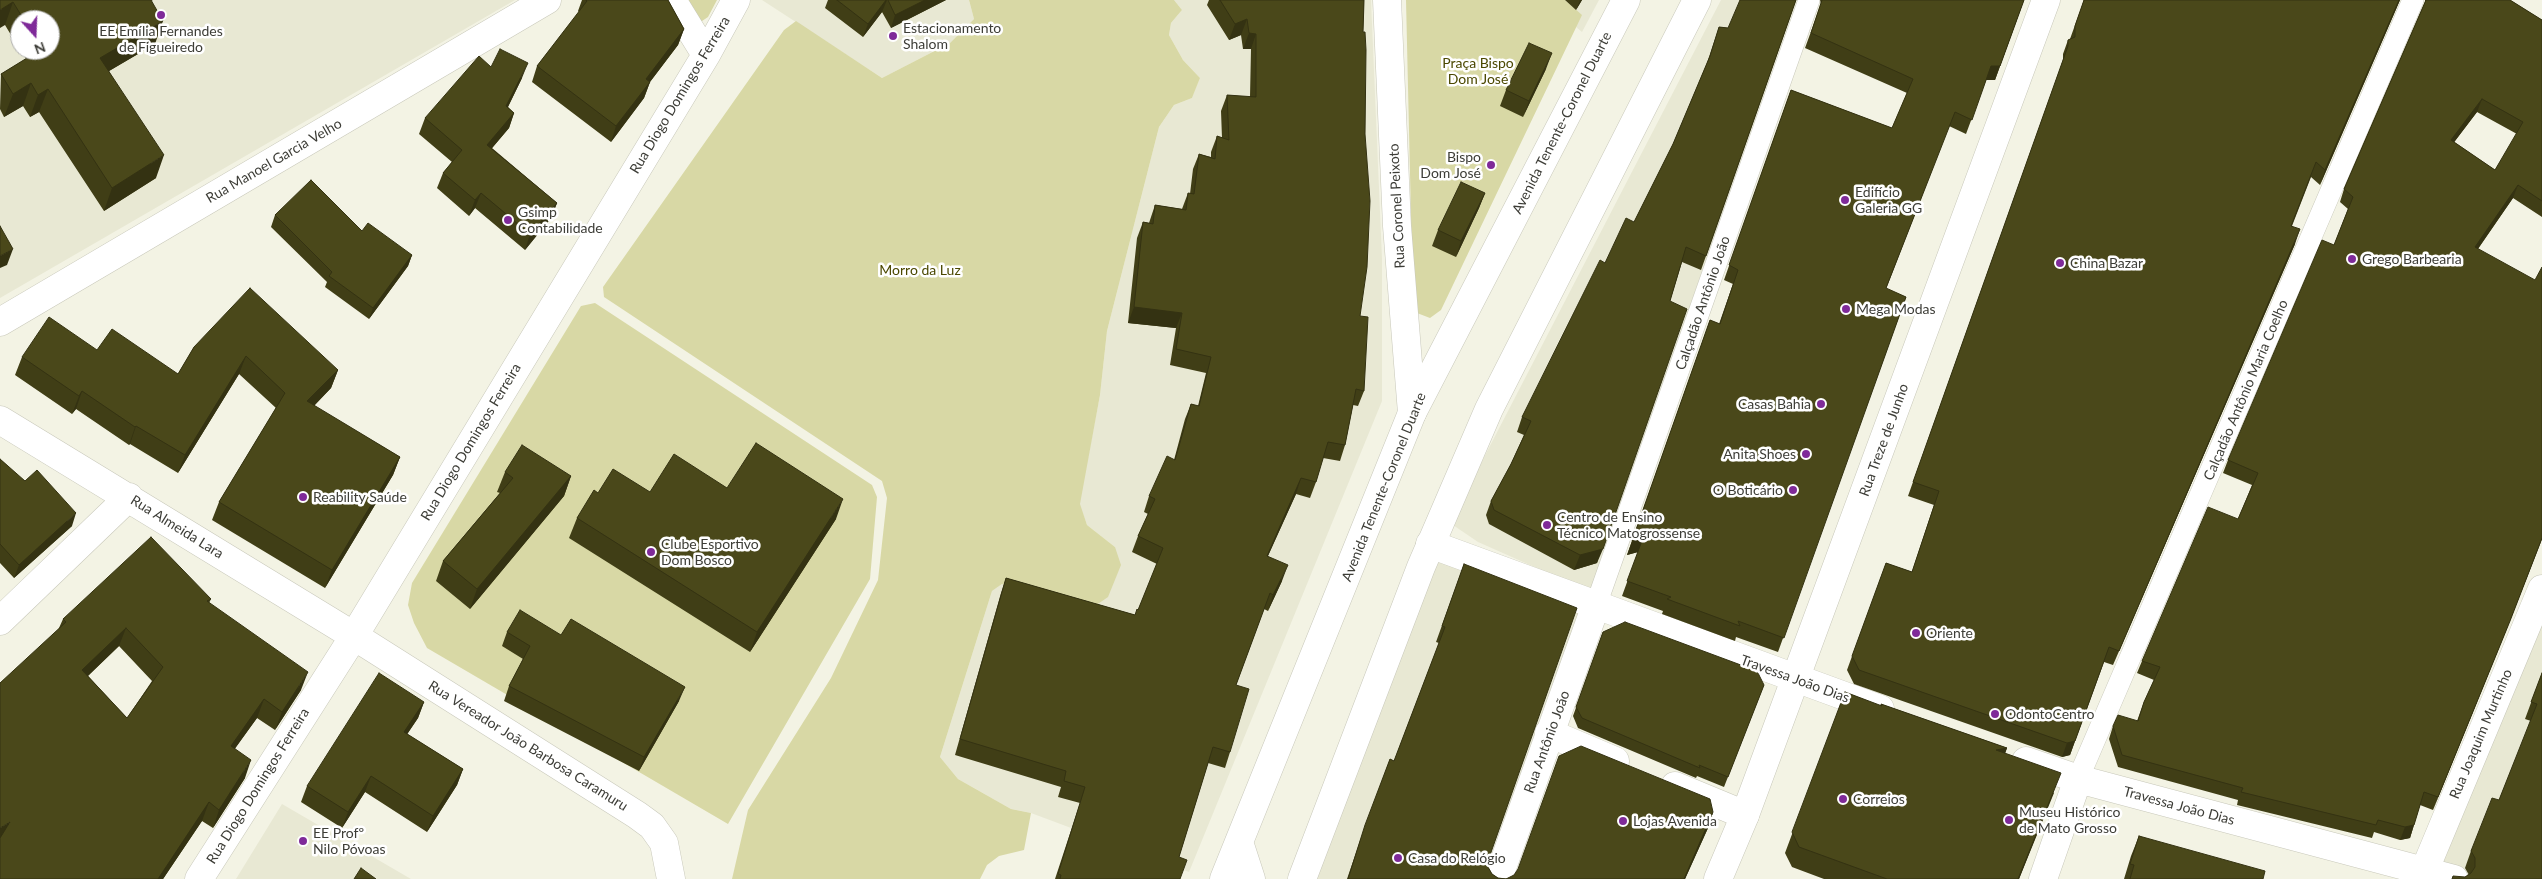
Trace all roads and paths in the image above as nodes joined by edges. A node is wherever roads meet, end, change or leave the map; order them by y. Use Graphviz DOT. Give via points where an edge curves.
graph roads {
  1 [pos="547,0"];
  2 [pos="672,0"];
  3 [pos="736,0"];
  4 [pos="1387,0"];
  5 [pos="1626,0"];
  6 [pos="1698,0"];
  7 [pos="1809,0"];
  8 [pos="2046,0"];
  9 [pos="2414,0"];
  10 [pos="706,55"];
  11 [pos="0,322"];
  12 [pos="1412,413"];
  13 [pos="0,420"];
  14 [pos="129,497"];
  15 [pos="1430,544"];
  16 [pos="2542,589"];
  17 [pos="1596,605"];
  18 [pos="0,621"];
  19 [pos="354,636"];
  20 [pos="1795,680"];
  21 [pos="1905,718"];
  22 [pos="1550,733"];
  23 [pos="2005,754"];
  24 [pos="2078,780"];
  25 [pos="1745,816"];
  26 [pos="1240,845"];
  27 [pos="2422,875"];
  28 [pos="199,879"];
  29 [pos="671,879"];
  30 [pos="1224,879"];
  31 [pos="1251,879"];
  32 [pos="1302,879"];
  33 [pos="1498,879"];
  34 [pos="1718,879"];
  35 [pos="2043,879"];
  36 [pos="2454,879"];
  1 -- 11 [label="street, Rua Manoel Garcia Velho"];
  2 -- 10 [label="street"];
  3 -- 10 [label="street, Rua Diogo Domingos Ferreira"];
  4 -- 12 [label="street, Rua Coronel Peixoto" via="1397,226"];
  5 -- 12 [label="street, Avenida Tenente-Coronel Duarte"];
  6 -- 15 [label="street" via="1489,409"];
  7 -- 17 [label="street, Calçadão Antônio João"];
  8 -- 20 [label="street, Rua Treze de Junho"];
  9 -- 24 [label="street, Calçadão Antônio Maria Coelho"];
  10 -- 19 [label="street, Rua Diogo Domingos Ferreira"];
  12 -- 26 [label="street, Avenida Tenente-Coronel Duarte"];
  13 -- 14 [label="street, Rua Almeida Lara"];
  14 -- 18 [label="street"];
  14 -- 19 [label="street, Rua Almeida Lara"];
  15 -- 17 [label="street, Travessa João Dias"];
  15 -- 32 [label="street"];
  16 -- 27 [label="street, Rua Joaquim Murtinho"];
  17 -- 20 [label="street, Travessa João Dias"];
  17 -- 22 [label="street, Rua Antônio João"];
  19 -- 28 [label="street, Rua Diogo Domingos Ferreira"];
  19 -- 29 [label="street, Rua Vereador João Barbosa Caramuru" via="652,826 664,843"];
  20 -- 21 [label="street, Travessa João Dias"];
  20 -- 25 [label="street, Rua Treze de Junho"];
  22 -- 25 [label="street"];
  22 -- 33 [label="street, Rua Antônio João"];
  23 -- 24 [label="street, Travessa João Dias"];
  24 -- 27 [label="street, Travessa João Dias"];
  24 -- 35 [label="street"];
  25 -- 34 [label="street, Rua Treze de Junho"];
  26 -- 30 [label="street, Avenida Tenente-Coronel Duarte"];
  26 -- 31 [label="street"];
  27 -- 36 [label="street, Travessa João Dias"];
}
